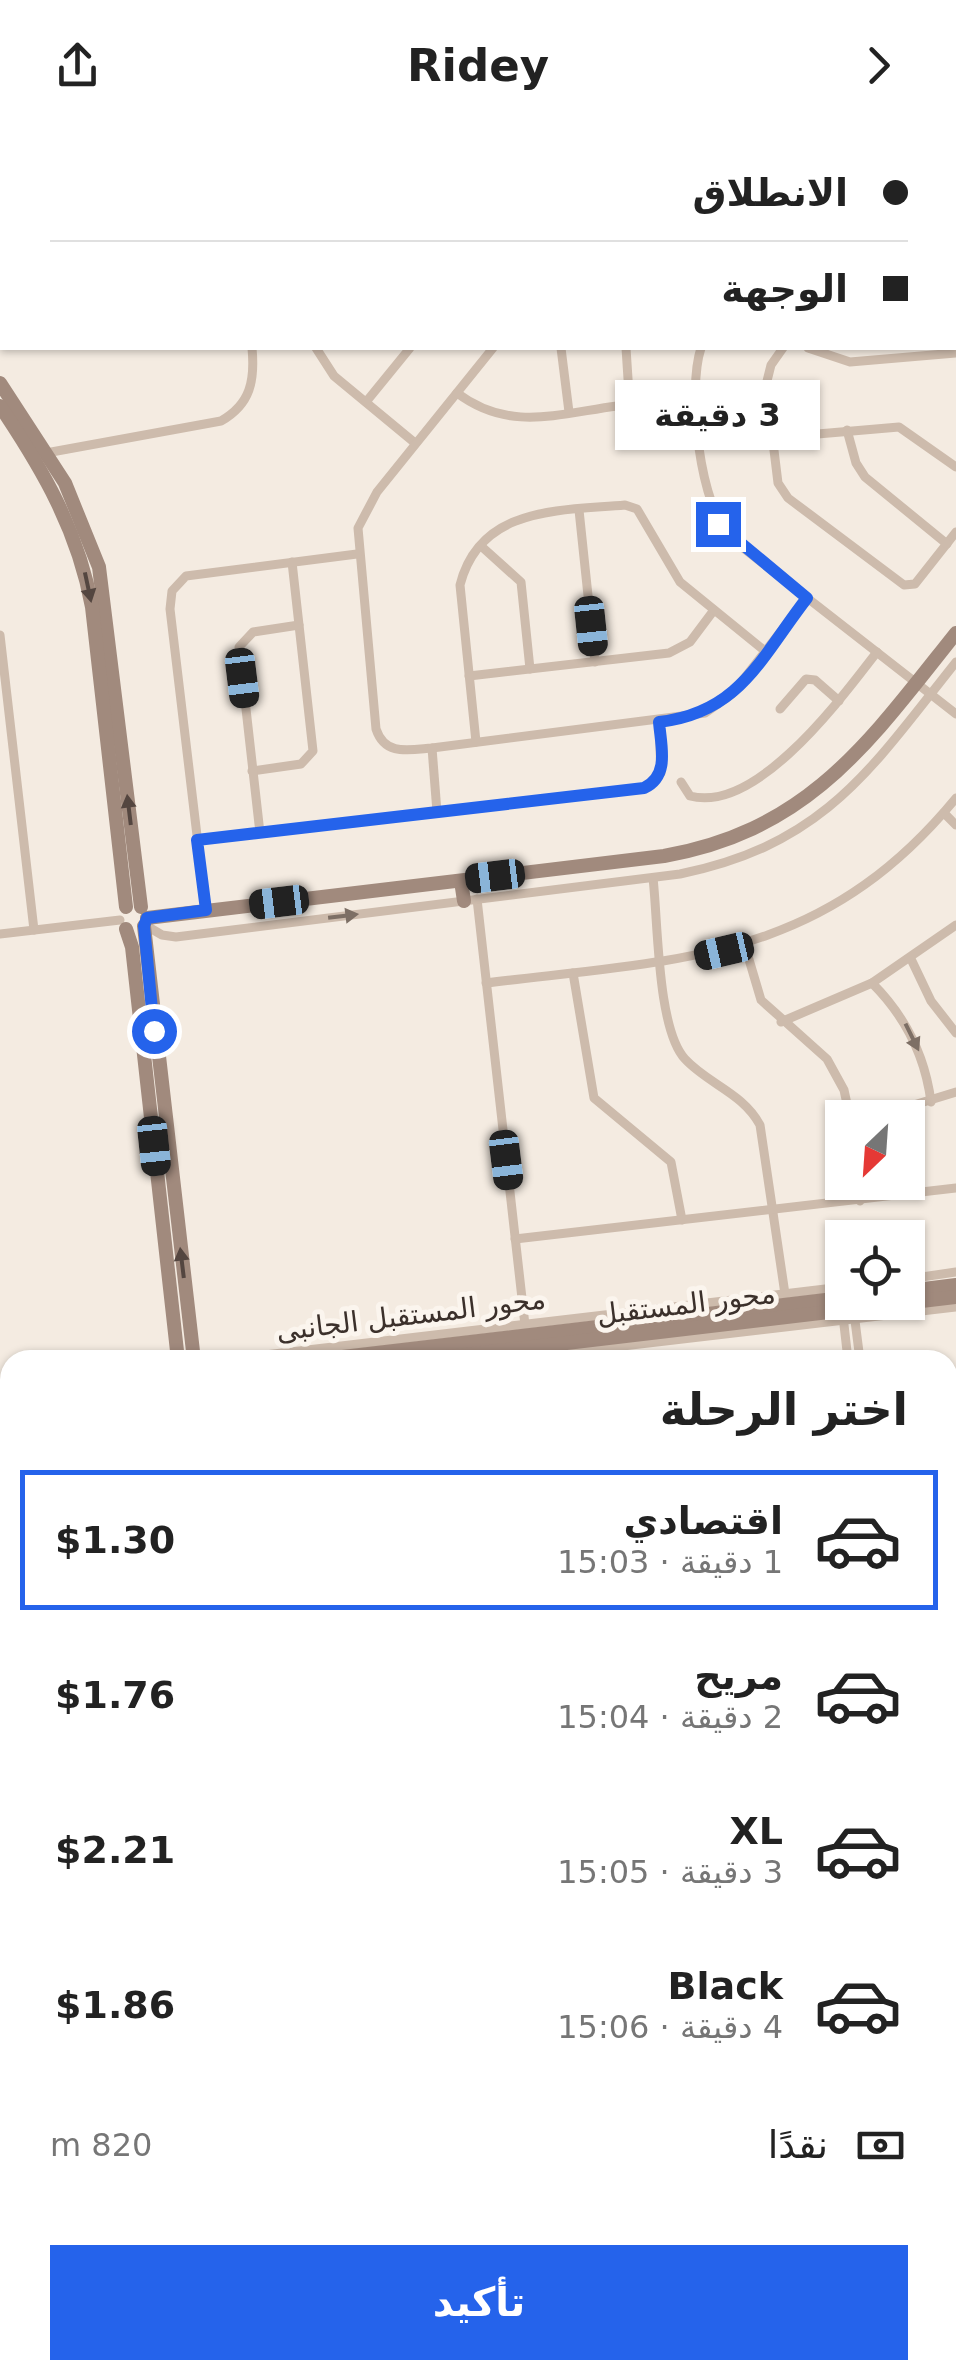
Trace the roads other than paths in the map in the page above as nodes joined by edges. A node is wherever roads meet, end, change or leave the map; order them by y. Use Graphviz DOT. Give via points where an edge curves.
graph roads {
  1 [pos="252,350"];
  2 [pos="317,350"];
  3 [pos="404,350"];
  4 [pos="491,350"];
  5 [pos="561,350"];
  6 [pos="626,350"];
  7 [pos="701,350"];
  8 [pos="782,350"];
  9 [pos="813,350"];
  10 [pos="878,350"];
  11 [pos="956,352"];
  12 [pos="879,360"];
  13 [pos="0,383"];
  14 [pos="457,393"];
  15 [pos="366,402"];
  16 [pos="0,406"];
  17 [pos="569,412"];
  18 [pos="848,430"];
  19 [pos="771,438"];
  20 [pos="415,443"];
  21 [pos="46,453"];
  22 [pos="956,467"];
  23 [pos="578,510"];
  24 [pos="956,532"];
  25 [pos="947,544"];
  26 [pos="481,546"];
  27 [pos="357,554"];
  28 [pos="292,562"];
  29 [pos="807,598"];
  30 [pos="714,610"];
  31 [pos="299,626"];
  32 [pos="956,633"];
  33 [pos="0,635"];
  34 [pos="766,651"];
  35 [pos="877,652"];
  36 [pos="595,662"];
  37 [pos="956,662"];
  38 [pos="530,669"];
  39 [pos="469,676"];
  40 [pos="916,683"];
  41 [pos="931,694"];
  42 [pos="840,701"];
  43 [pos="780,709"];
  44 [pos="956,714"];
  45 [pos="659,722"];
  46 [pos="476,742"];
  47 [pos="432,748"];
  48 [pos="252,771"];
  49 [pos="681,782"];
  50 [pos="956,798"];
  51 [pos="438,812"];
  52 [pos="944,813"];
  53 [pos="956,825"];
  54 [pos="260,833"];
  55 [pos="197,840"];
  56 [pos="653,878"];
  57 [pos="461,880"];
  58 [pos="470,900"];
  59 [pos="206,910"];
  60 [pos="136,919"];
  61 [pos="956,926"];
  62 [pos="34,930"];
  63 [pos="0,934"];
  64 [pos="745,946"];
  65 [pos="911,959"];
  66 [pos="662,961"];
  67 [pos="572,972"];
  68 [pos="486,983"];
  69 [pos="872,983"];
  70 [pos="781,1022"];
  71 [pos="956,1033"];
  72 [pos="149,1038"];
  73 [pos="956,1092"];
  74 [pos="846,1100"];
  75 [pos="931,1102"];
  76 [pos="925,1103"];
  77 [pos="956,1188"];
  78 [pos="860,1201"];
  79 [pos="773,1210"];
  80 [pos="682,1220"];
  81 [pos="516,1239"];
  82 [pos="956,1272"];
  83 [pos="925,1277"];
  84 [pos="956,1284"];
  85 [pos="925,1289"];
  86 [pos="785,1294"];
  87 [pos="822,1296"];
  88 [pos="825,1297"];
  89 [pos="956,1297"];
  90 [pos="925,1300"];
  91 [pos="925,1307"];
  92 [pos="956,1307"];
  93 [pos="825,1309"];
  94 [pos="825,1309"];
  95 [pos="847,1320"];
  96 [pos="850,1320"];
  97 [pos="525,1325"];
  98 [pos="177,1350"];
  99 [pos="193,1350"];
  100 [pos="310,1350"];
  101 [pos="396,1350"];
  102 [pos="501,1350"];
  103 [pos="567,1350"];
  104 [pos="848,1350"];
  105 [pos="857,1350"];
  1 -- 21 [label="street" via="250,391 221,421"];
  2 -- 15 [label="street" via="334,376"];
  3 -- 15 [label="street"];
  4 -- 14 [label="street"];
  5 -- 17 [label="street"];
  6 -- 17 [label="street" via="630,388 624,402"];
  7 -- 29 [label="street" via="695,376 712,514 732,540"];
  8 -- 19 [label="street" via="766,385"];
  9 -- 12 [label="street" via="840,361"];
  10 -- 12 [label="street"];
  11 -- 12 [label="street"];
  13 -- 21 [label="street"];
  14 -- 17 [label="street" via="497,416"];
  14 -- 20 [label="street"];
  15 -- 20 [label="street"];
  16 -- 60 [label="street, one-way" via="53,490 82,558"];
  18 -- 19 [label="street"];
  18 -- 22 [label="street" via="900,427"];
  18 -- 25 [label="street" via="864,477"];
  19 -- 25 [label="street" via="778,483 788,498 899,583 916,584"];
  20 -- 27 [label="street" via="362,515"];
  60 -- 21 [label="street, one-way" via="103,585 81,515"];
  23 -- 26 [label="street" via="518,516"];
  23 -- 30 [label="street" via="638,509 670,570"];
  23 -- 36 [label="street"];
  24 -- 25 [label="street"];
  26 -- 38 [label="street" via="521,582"];
  26 -- 39 [label="street" via="460,585"];
  27 -- 28 [label="street"];
  27 -- 47 [label="street" via="378,736 396,750"];
  28 -- 31 [label="street"];
  28 -- 55 [label="street" via="186,576 172,590"];
  29 -- 34 [label="street"];
  29 -- 35 [label="street"];
  30 -- 34 [label="street"];
  30 -- 36 [label="street" via="696,637 676,651"];
  31 -- 48 [label="street" via="253,632 239,646"];
  31 -- 48 [label="street" via="313,751 301,764"];
  32 -- 40 [label="street"];
  33 -- 62 [label="street"];
  34 -- 45 [label="street" via="715,708"];
  35 -- 40 [label="street"];
  35 -- 42 [label="street"];
  36 -- 38 [label="street"];
  37 -- 41 [label="street"];
  38 -- 39 [label="street"];
  39 -- 46 [label="street"];
  40 -- 41 [label="street"];
  40 -- 57 [label="street" via="830,782 752,831 664,856"];
  41 -- 44 [label="street"];
  41 -- 56 [label="street" via="864,777 798,832 718,865"];
  42 -- 43 [label="street" via="806,678"];
  42 -- 49 [label="street" via="802,744 752,780 694,798"];
  45 -- 46 [label="street"];
  45 -- 51 [label="street" via="661,773 650,786"];
  46 -- 47 [label="street"];
  47 -- 51 [label="street"];
  48 -- 54 [label="street"];
  50 -- 52 [label="street"];
  51 -- 54 [label="street"];
  52 -- 53 [label="street"];
  52 -- 64 [label="street" via="854,894"];
  54 -- 55 [label="street"];
  55 -- 59 [label="street"];
  56 -- 58 [label="street"];
  56 -- 66 [label="street"];
  57 -- 58 [label="street"];
  57 -- 59 [label="street"];
  60 -- 58 [label="street, one-way" via="176,936"];
  58 -- 68 [label="street"];
  59 -- 60 [label="street"];
  60 -- 62 [label="street"];
  60 -- 72 [label="street"];
  61 -- 65 [label="street"];
  62 -- 63 [label="street"];
  64 -- 66 [label="street"];
  64 -- 70 [label="street" via="756,992"];
  65 -- 69 [label="street"];
  65 -- 71 [label="street"];
  66 -- 67 [label="street"];
  66 -- 79 [label="street" via="675,1044 756,1117"];
  67 -- 68 [label="street"];
  67 -- 80 [label="street" via="590,1092 602,1109 671,1162"];
  68 -- 81 [label="street"];
  69 -- 70 [label="street"];
  69 -- 75 [label="street, one-way" via="909,1030"];
  70 -- 74 [label="street" via="827,1059"];
  72 -- 98 [label="street"];
  99 -- 72 [label="street, one-way"];
  73 -- 75 [label="street"];
  75 -- 76 [label="street"];
  77 -- 78 [label="street"];
  78 -- 79 [label="street"];
  79 -- 80 [label="street"];
  79 -- 86 [label="street"];
  80 -- 81 [label="street"];
  81 -- 97 [label="street"];
  82 -- 83 [label="street"];
  84 -- 85 [label="street"];
  86 -- 87 [label="street, محور المستقبل الجانبى"];
  86 -- 97 [label="street, محور المستقبل الجانبى"];
  87 -- 88 [label="street, محور المستقبل"];
  87 -- 101 [label="street, محور المستقبل"];
  89 -- 90 [label="street, محور المستقبل"];
  91 -- 92 [label="street, محور المستقبل الجانبى"];
  93 -- 102 [label="street, محور المستقبل"];
  94 -- 103 [label="street, محور المستقبل الجانبى"];
  95 -- 104 [label="street"];
  96 -- 105 [label="street"];
  97 -- 100 [label="street, محور المستقبل الجانبى"];
}
